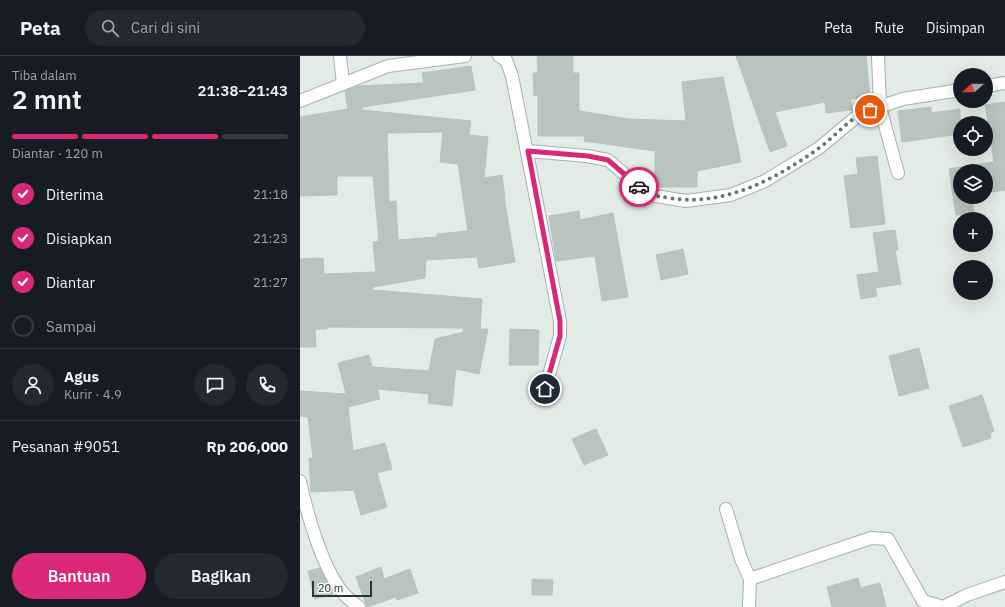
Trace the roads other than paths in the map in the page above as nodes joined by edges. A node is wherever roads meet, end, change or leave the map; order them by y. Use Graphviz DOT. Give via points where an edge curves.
graph roads {
  1 [pos="340,56"];
  2 [pos="464,56"];
  3 [pos="499,56"];
  4 [pos="878,56"];
  5 [pos="1005,83"];
  6 [pos="343,84"];
  7 [pos="993,85"];
  8 [pos="953,91"];
  9 [pos="300,101"];
  10 [pos="880,106"];
  11 [pos="528,151"];
  12 [pos="898,173"];
  13 [pos="545,389"];
  14 [pos="300,481"];
  15 [pos="726,509"];
  16 [pos="750,579"];
  17 [pos="1005,582"];
  18 [pos="359,607"];
  19 [pos="749,607"];
  20 [pos="943,607"];
  1 -- 6 [label="street"];
  2 -- 6 [label="street" via="388,66"];
  3 -- 11 [label="street" via="506,60 512,76"];
  4 -- 10 [label="street"];
  5 -- 7 [label="street"];
  6 -- 9 [label="street"];
  8 -- 10 [label="street" via="903,99"];
  10 -- 11 [label="street" via="861,113 819,148 765,181 731,196 686,201 649,195 608,160"];
  10 -- 12 [label="street"];
  11 -- 13 [label="street" via="560,321 560,336"];
  14 -- 18 [label="street" via="323,556 340,590"];
  15 -- 16 [label="street" via="741,559"];
  16 -- 19 [label="street"];
  16 -- 20 [label="street" via="871,538 888,539 923,600"];
  17 -- 20 [label="street" via="967,595"];
}
